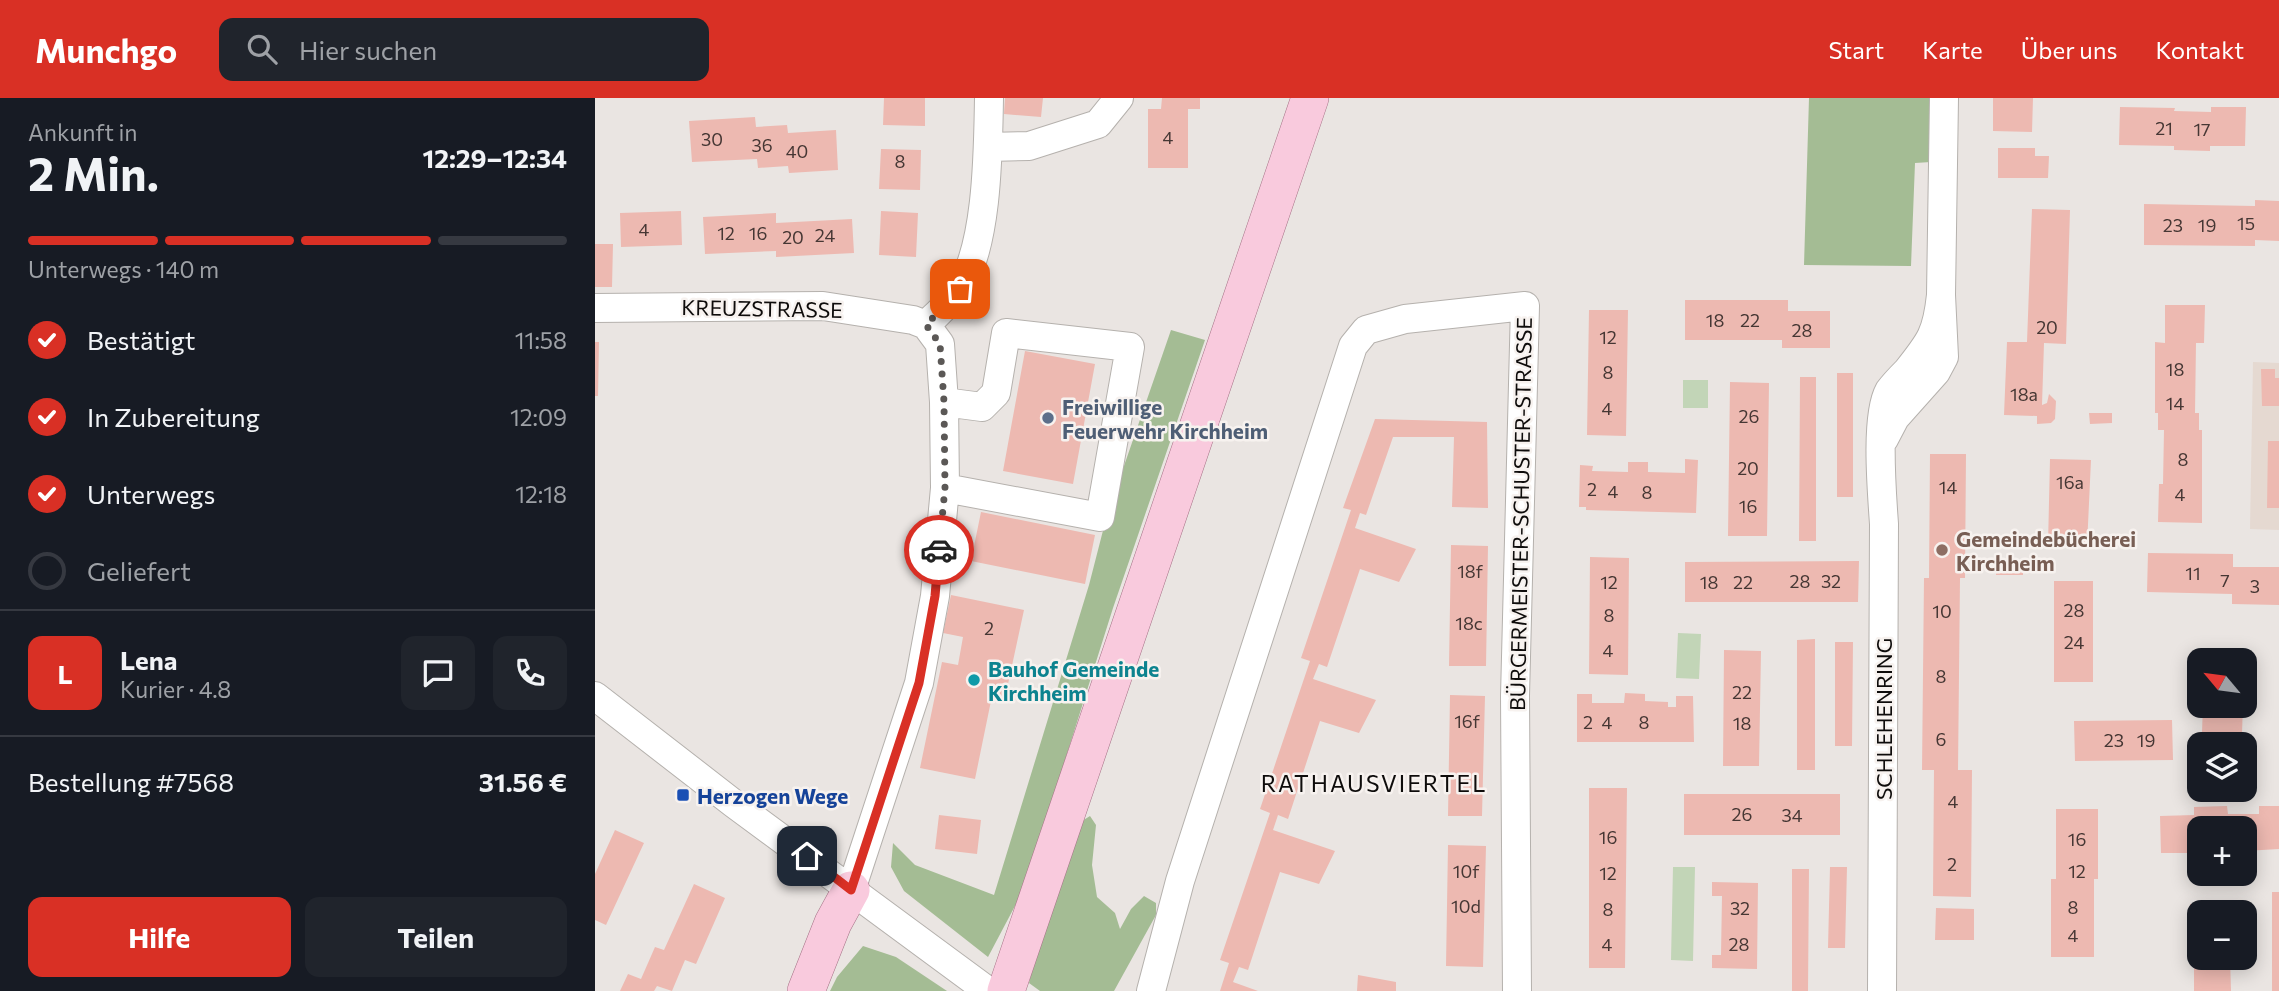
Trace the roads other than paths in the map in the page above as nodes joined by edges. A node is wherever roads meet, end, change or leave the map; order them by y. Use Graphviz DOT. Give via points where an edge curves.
graph roads {
  1 [pos="989,98"];
  2 [pos="1119,98"];
  3 [pos="1310,98"];
  4 [pos="1944,98"];
  5 [pos="988,147"];
  6 [pos="595,308"];
  7 [pos="926,325"];
  8 [pos="944,402"];
  9 [pos="945,488"];
  10 [pos="595,696"];
  11 [pos="851,890"];
  12 [pos="989,988"];
  13 [pos="806,991"];
  14 [pos="1151,991"];
  15 [pos="1517,991"];
  16 [pos="1882,991"];
  1 -- 5 [label="street"];
  2 -- 5 [label="street" via="1098,124 1029,146"];
  3 -- 12 [label="main road"];
  4 -- 16 [label="street, SCHLEHENRING" via="1944,357 1895,418 1880,448 1884,524"];
  5 -- 7 [label="street" via="978,248 960,289"];
  6 -- 7 [label="street, KREUZSTRASSE" via="823,306"];
  7 -- 8 [label="street" via="940,344"];
  8 -- 9 [label="street"];
  8 -- 9 [label="street" via="982,407 996,393 1006,332 1130,347 1100,517"];
  9 -- 11 [label="street" via="935,596 919,683"];
  10 -- 11 [label="street"];
  11 -- 12 [label="street"];
  11 -- 13 [label="main road"];
  14 -- 15 [label="street, BÜRGERMEISTER-SCHUSTER-STRASSE" via="1180,881 1353,346 1366,330 1405,319 1525,306 1515,696"];
}
